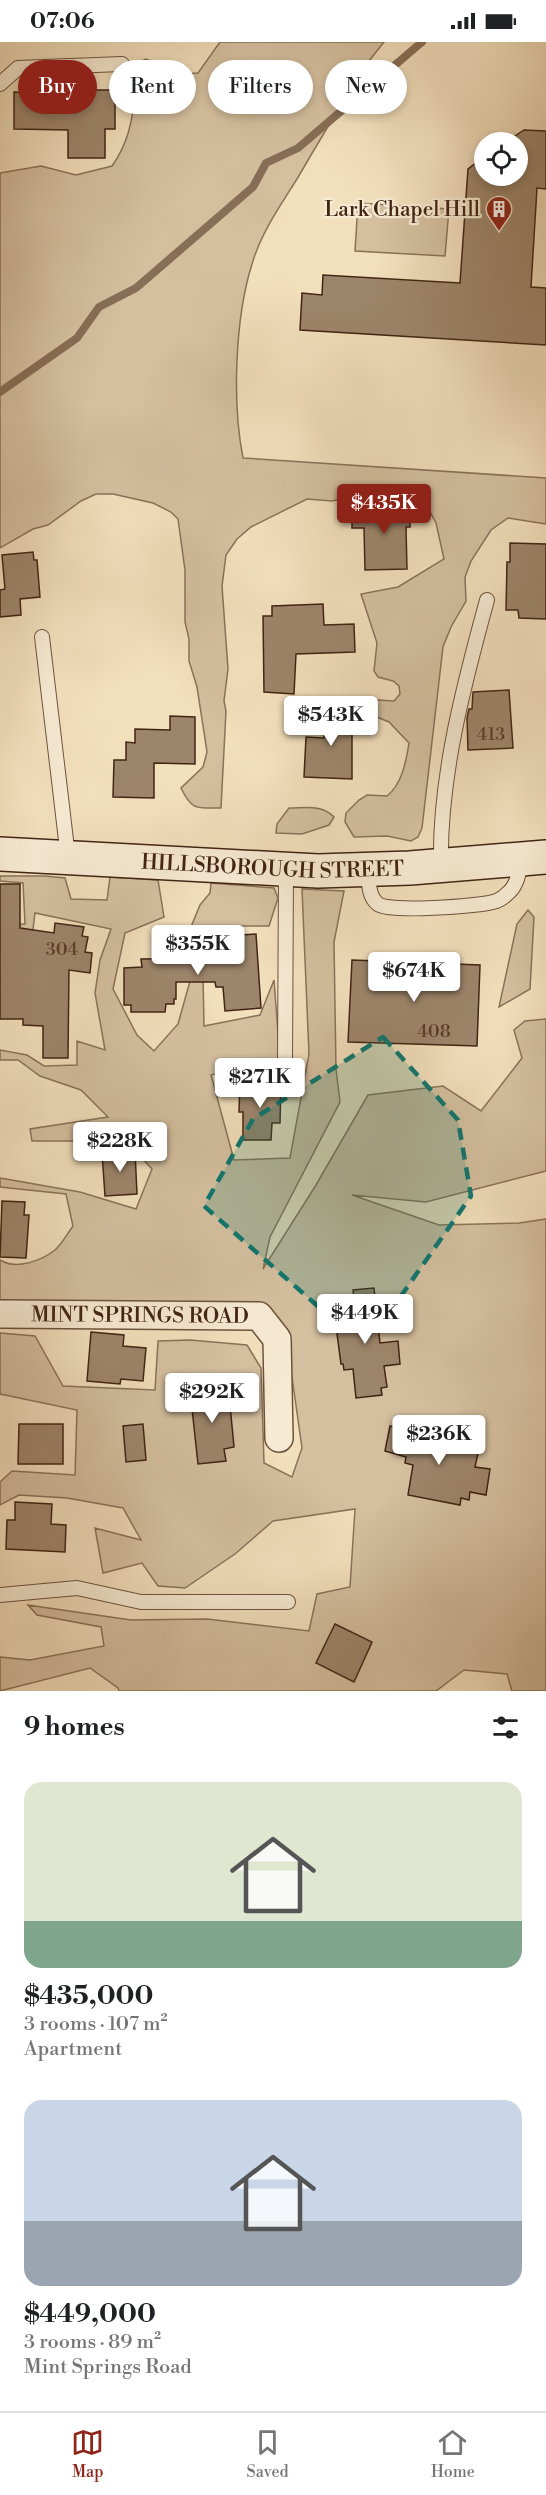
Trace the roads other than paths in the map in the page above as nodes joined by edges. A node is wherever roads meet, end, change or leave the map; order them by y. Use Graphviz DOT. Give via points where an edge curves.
graph roads {
  1 [pos="109,64"];
  2 [pos="0,84"];
  3 [pos="487,600"];
  4 [pos="42,637"];
  5 [pos="0,854"];
  6 [pos="68,857"];
  7 [pos="534,858"];
  8 [pos="441,865"];
  9 [pos="286,869"];
  10 [pos="368,870"];
  11 [pos="285,1067"];
  12 [pos="0,1314"];
  13 [pos="279,1438"];
  14 [pos="0,1595"];
  15 [pos="288,1602"];
  1 -- 2 [label="lane" via="18,68"];
  3 -- 8 [label="lane" via="448,772"];
  4 -- 6 [label="lane"];
  5 -- 6 [label="street, HILLSBOROUGH STREET"];
  6 -- 9 [label="street, HILLSBOROUGH STREET"];
  7 -- 8 [label="street, HILLSBOROUGH STREET"];
  7 -- 10 [label="lane" via="510,892 495,902 468,906 394,909 379,905 372,896"];
  8 -- 10 [label="street, HILLSBOROUGH STREET"];
  9 -- 10 [label="street, HILLSBOROUGH STREET"];
  9 -- 11 [label="lane"];
  12 -- 13 [label="street, MINT SPRINGS ROAD" via="259,1316 277,1339"];
  14 -- 15 [label="lane" via="77,1588 141,1602"];
}
